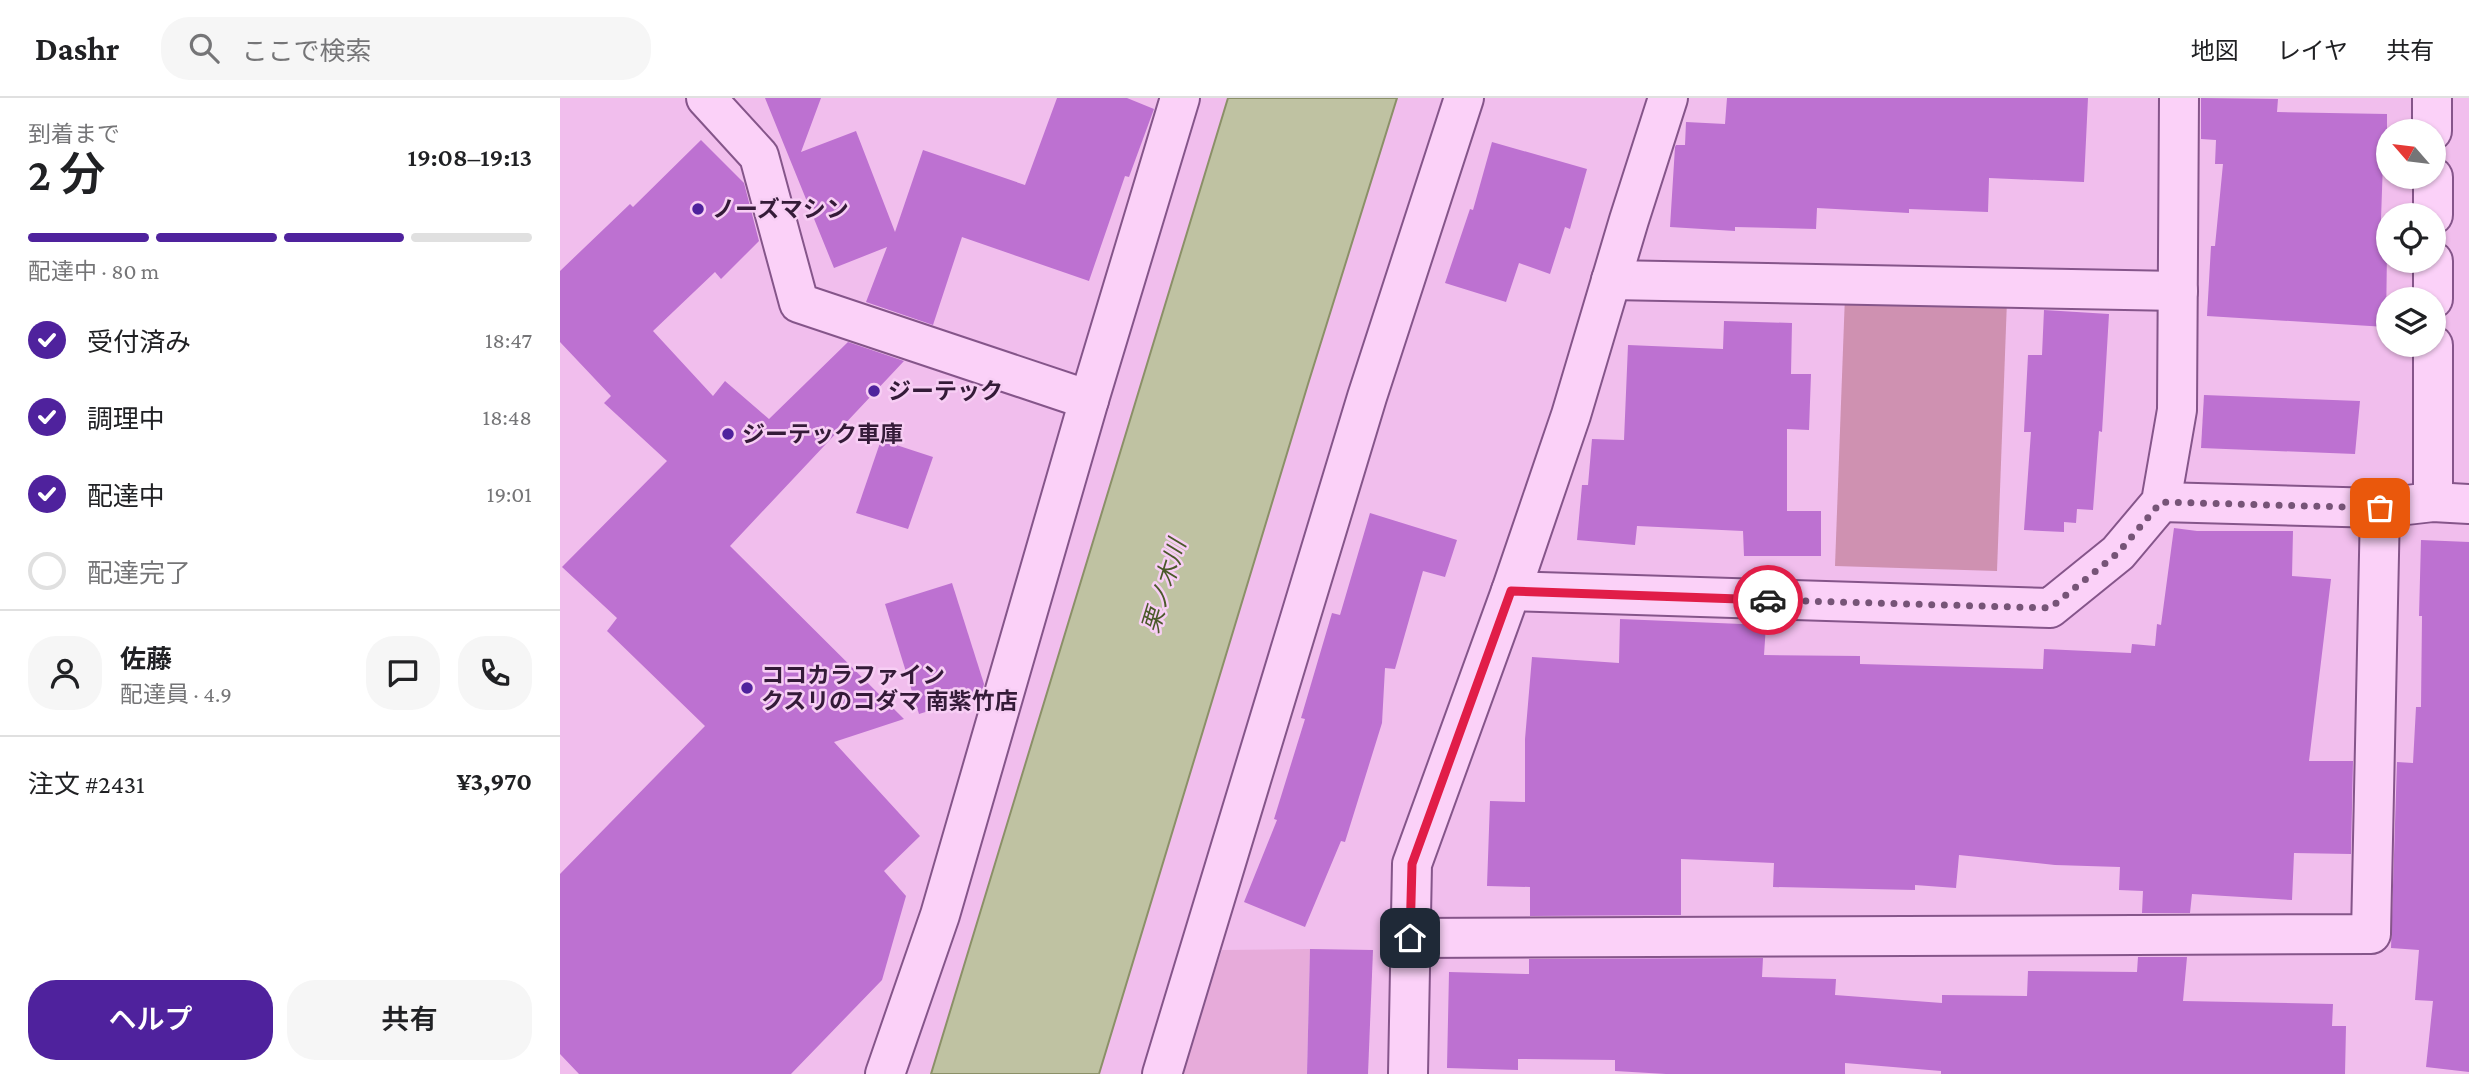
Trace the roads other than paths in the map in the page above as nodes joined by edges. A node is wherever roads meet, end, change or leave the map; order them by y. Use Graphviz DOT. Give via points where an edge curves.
graph roads {
  1 [pos="706,98"];
  2 [pos="1180,98"];
  3 [pos="1464,98"];
  4 [pos="1668,98"];
  5 [pos="2179,98"];
  6 [pos="2432,98"];
  7 [pos="2432,119"];
  8 [pos="1611,280"];
  9 [pos="2178,291"];
  10 [pos="2433,357"];
  11 [pos="1089,400"];
  12 [pos="2161,502"];
  13 [pos="2451,503"];
  14 [pos="2380,508"];
  15 [pos="1511,591"];
  16 [pos="1410,938"];
  17 [pos="885,1074"];
  18 [pos="1162,1074"];
  19 [pos="1408,1074"];
  1 -- 11 [label="street" via="759,156 799,303"];
  2 -- 11 [label="street"];
  3 -- 18 [label="street" via="1367,397"];
  4 -- 8 [label="street"];
  5 -- 9 [label="street"];
  6 -- 7 [label="street"];
  8 -- 9 [label="street"];
  8 -- 15 [label="street"];
  9 -- 12 [label="street" via="2177,410"];
  10 -- 13 [label="street"];
  11 -- 17 [label="street" via="940,915"];
  12 -- 14 [label="street"];
  12 -- 15 [label="street" via="2118,553 2050,608"];
  13 -- 14 [label="street"];
  14 -- 16 [label="street" via="2371,934"];
  15 -- 16 [label="street" via="1412,864"];
  16 -- 19 [label="street"];
}
